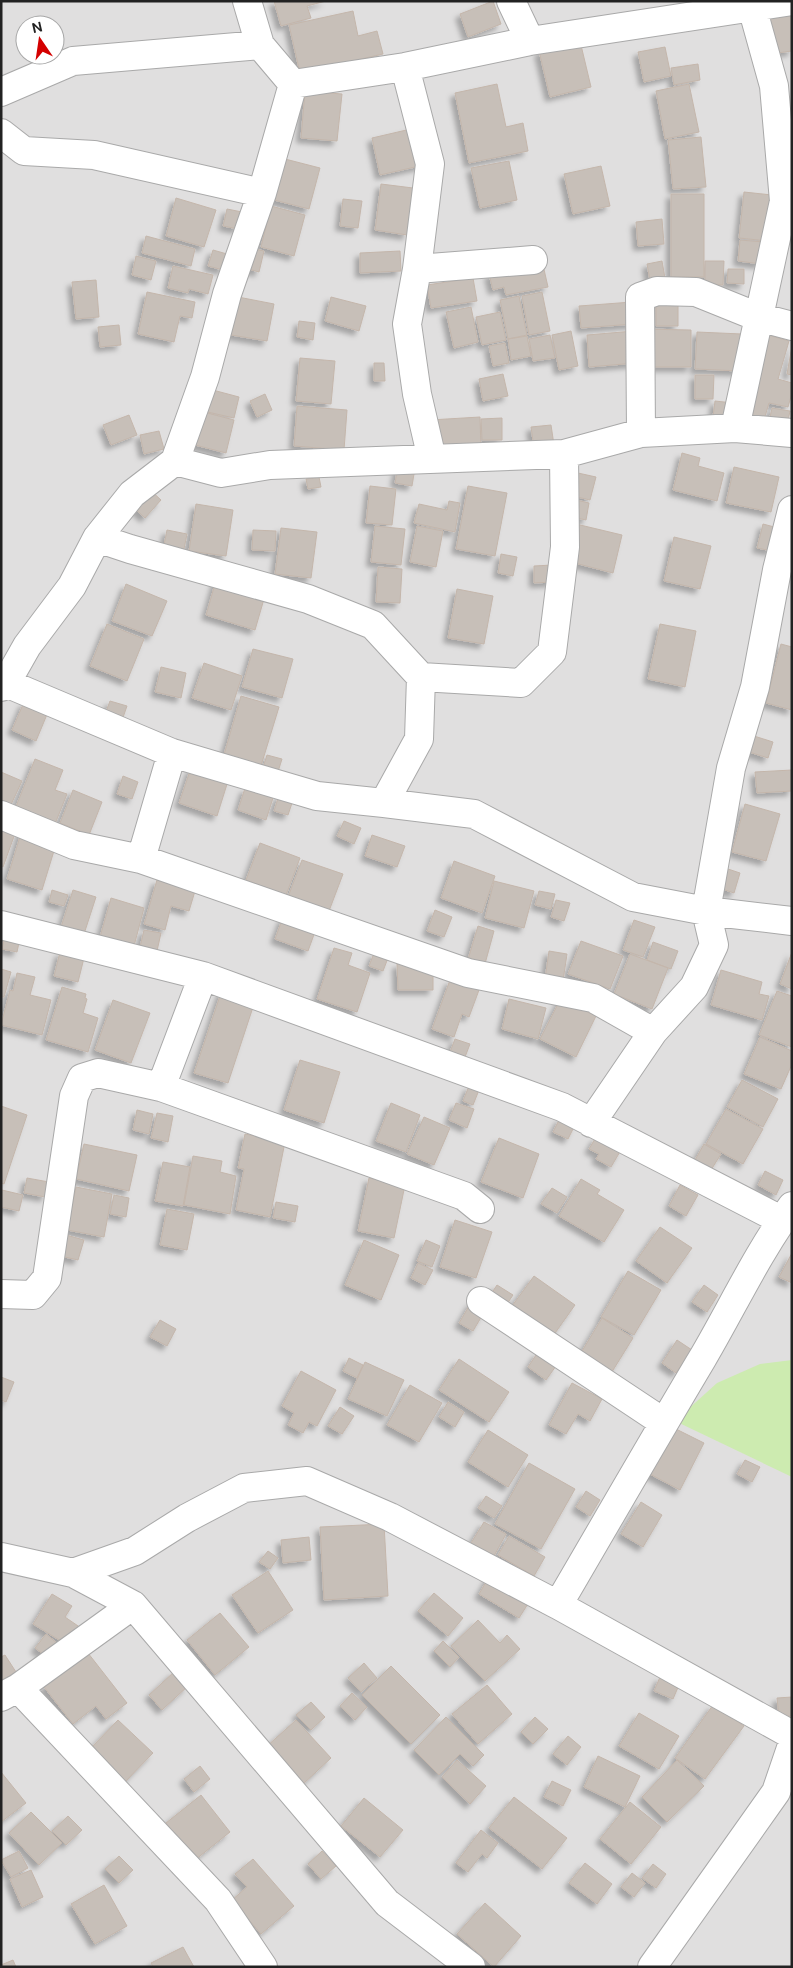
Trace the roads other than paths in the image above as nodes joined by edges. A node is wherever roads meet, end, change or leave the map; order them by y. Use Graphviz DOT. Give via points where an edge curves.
graph roads {
  1 [pos="247,1"];
  2 [pos="511,1"];
  3 [pos="792,1"];
  4 [pos="752,7"];
  5 [pos="530,41"];
  6 [pos="260,46"];
  7 [pos="406,67"];
  8 [pos="293,84"];
  9 [pos="1,92"];
  10 [pos="1,133"];
  11 [pos="262,193"];
  12 [pos="533,260"];
  13 [pos="417,269"];
  14 [pos="758,317"];
  15 [pos="792,326"];
  16 [pos="735,428"];
  17 [pos="641,433"];
  18 [pos="792,433"];
  19 [pos="564,454"];
  20 [pos="432,459"];
  21 [pos="174,461"];
  22 [pos="792,510"];
  23 [pos="98,538"];
  24 [pos="421,677"];
  25 [pos="4,685"];
  26 [pos="172,753"];
  27 [pos="384,804"];
  28 [pos="1,815"];
  29 [pos="141,859"];
  30 [pos="706,911"];
  31 [pos="792,921"];
  32 [pos="1,925"];
  33 [pos="203,976"];
  34 [pos="653,1032"];
  35 [pos="161,1086"];
  36 [pos="591,1123"];
  37 [pos="480,1209"];
  38 [pos="786,1213"];
  39 [pos="1,1294"];
  40 [pos="481,1301"];
  41 [pos="663,1422"];
  42 [pos="1,1557"];
  43 [pos="73,1573"];
  44 [pos="133,1605"];
  45 [pos="558,1605"];
  46 [pos="10,1693"];
  47 [pos="792,1735"];
  48 [pos="792,1745"];
  49 [pos="262,1967"];
  50 [pos="471,1967"];
  51 [pos="652,1967"];
  1 -- 6 [label="street"];
  2 -- 5 [label="street"];
  3 -- 4 [label="street"];
  4 -- 5 [label="street"];
  4 -- 14 [label="street" via="774,86 784,201"];
  5 -- 7 [label="street"];
  6 -- 8 [label="street"];
  6 -- 9 [label="street" via="73,61"];
  7 -- 8 [label="street"];
  7 -- 13 [label="street" via="430,164"];
  8 -- 11 [label="street"];
  10 -- 11 [label="street" via="24,150 94,155"];
  11 -- 21 [label="street" via="227,294 205,377"];
  12 -- 13 [label="street"];
  13 -- 20 [label="street" via="407,324 417,394"];
  14 -- 15 [label="street"];
  14 -- 16 [label="street"];
  14 -- 17 [label="street" via="696,292 657,291 640,297"];
  16 -- 17 [label="street"];
  16 -- 18 [label="street"];
  17 -- 19 [label="street"];
  19 -- 20 [label="street"];
  19 -- 24 [label="street" via="565,547 552,652 521,683"];
  20 -- 21 [label="street" via="270,465 222,473"];
  21 -- 23 [label="street" via="132,494"];
  22 -- 30 [label="street" via="755,687 731,768"];
  23 -- 24 [label="street" via="308,599 373,625"];
  23 -- 25 [label="street" via="72,586 27,646"];
  24 -- 27 [label="street" via="419,739"];
  25 -- 26 [label="street"];
  26 -- 27 [label="street" via="316,796"];
  26 -- 29 [label="street"];
  27 -- 30 [label="street" via="474,814 633,897"];
  28 -- 29 [label="street" via="74,845"];
  29 -- 34 [label="street" via="468,973 593,998"];
  30 -- 31 [label="street"];
  30 -- 34 [label="street" via="714,945 694,987"];
  32 -- 33 [label="street"];
  33 -- 35 [label="street"];
  33 -- 36 [label="street" via="562,1107"];
  34 -- 36 [label="street"];
  35 -- 37 [label="street" via="464,1196"];
  35 -- 39 [label="street" via="98,1073 82,1078 74,1096 47,1278 33,1295"];
  36 -- 38 [label="street"];
  38 -- 41 [label="street"];
  40 -- 41 [label="street"];
  41 -- 45 [label="street"];
  42 -- 43 [label="street"];
  43 -- 44 [label="street"];
  43 -- 45 [label="street" via="135,1550 244,1488 306,1481 390,1517"];
  44 -- 46 [label="street"];
  44 -- 50 [label="street" via="386,1902"];
  45 -- 47 [label="street"];
  46 -- 49 [label="street" via="218,1900"];
  48 -- 51 [label="street" via="776,1792"];
}
